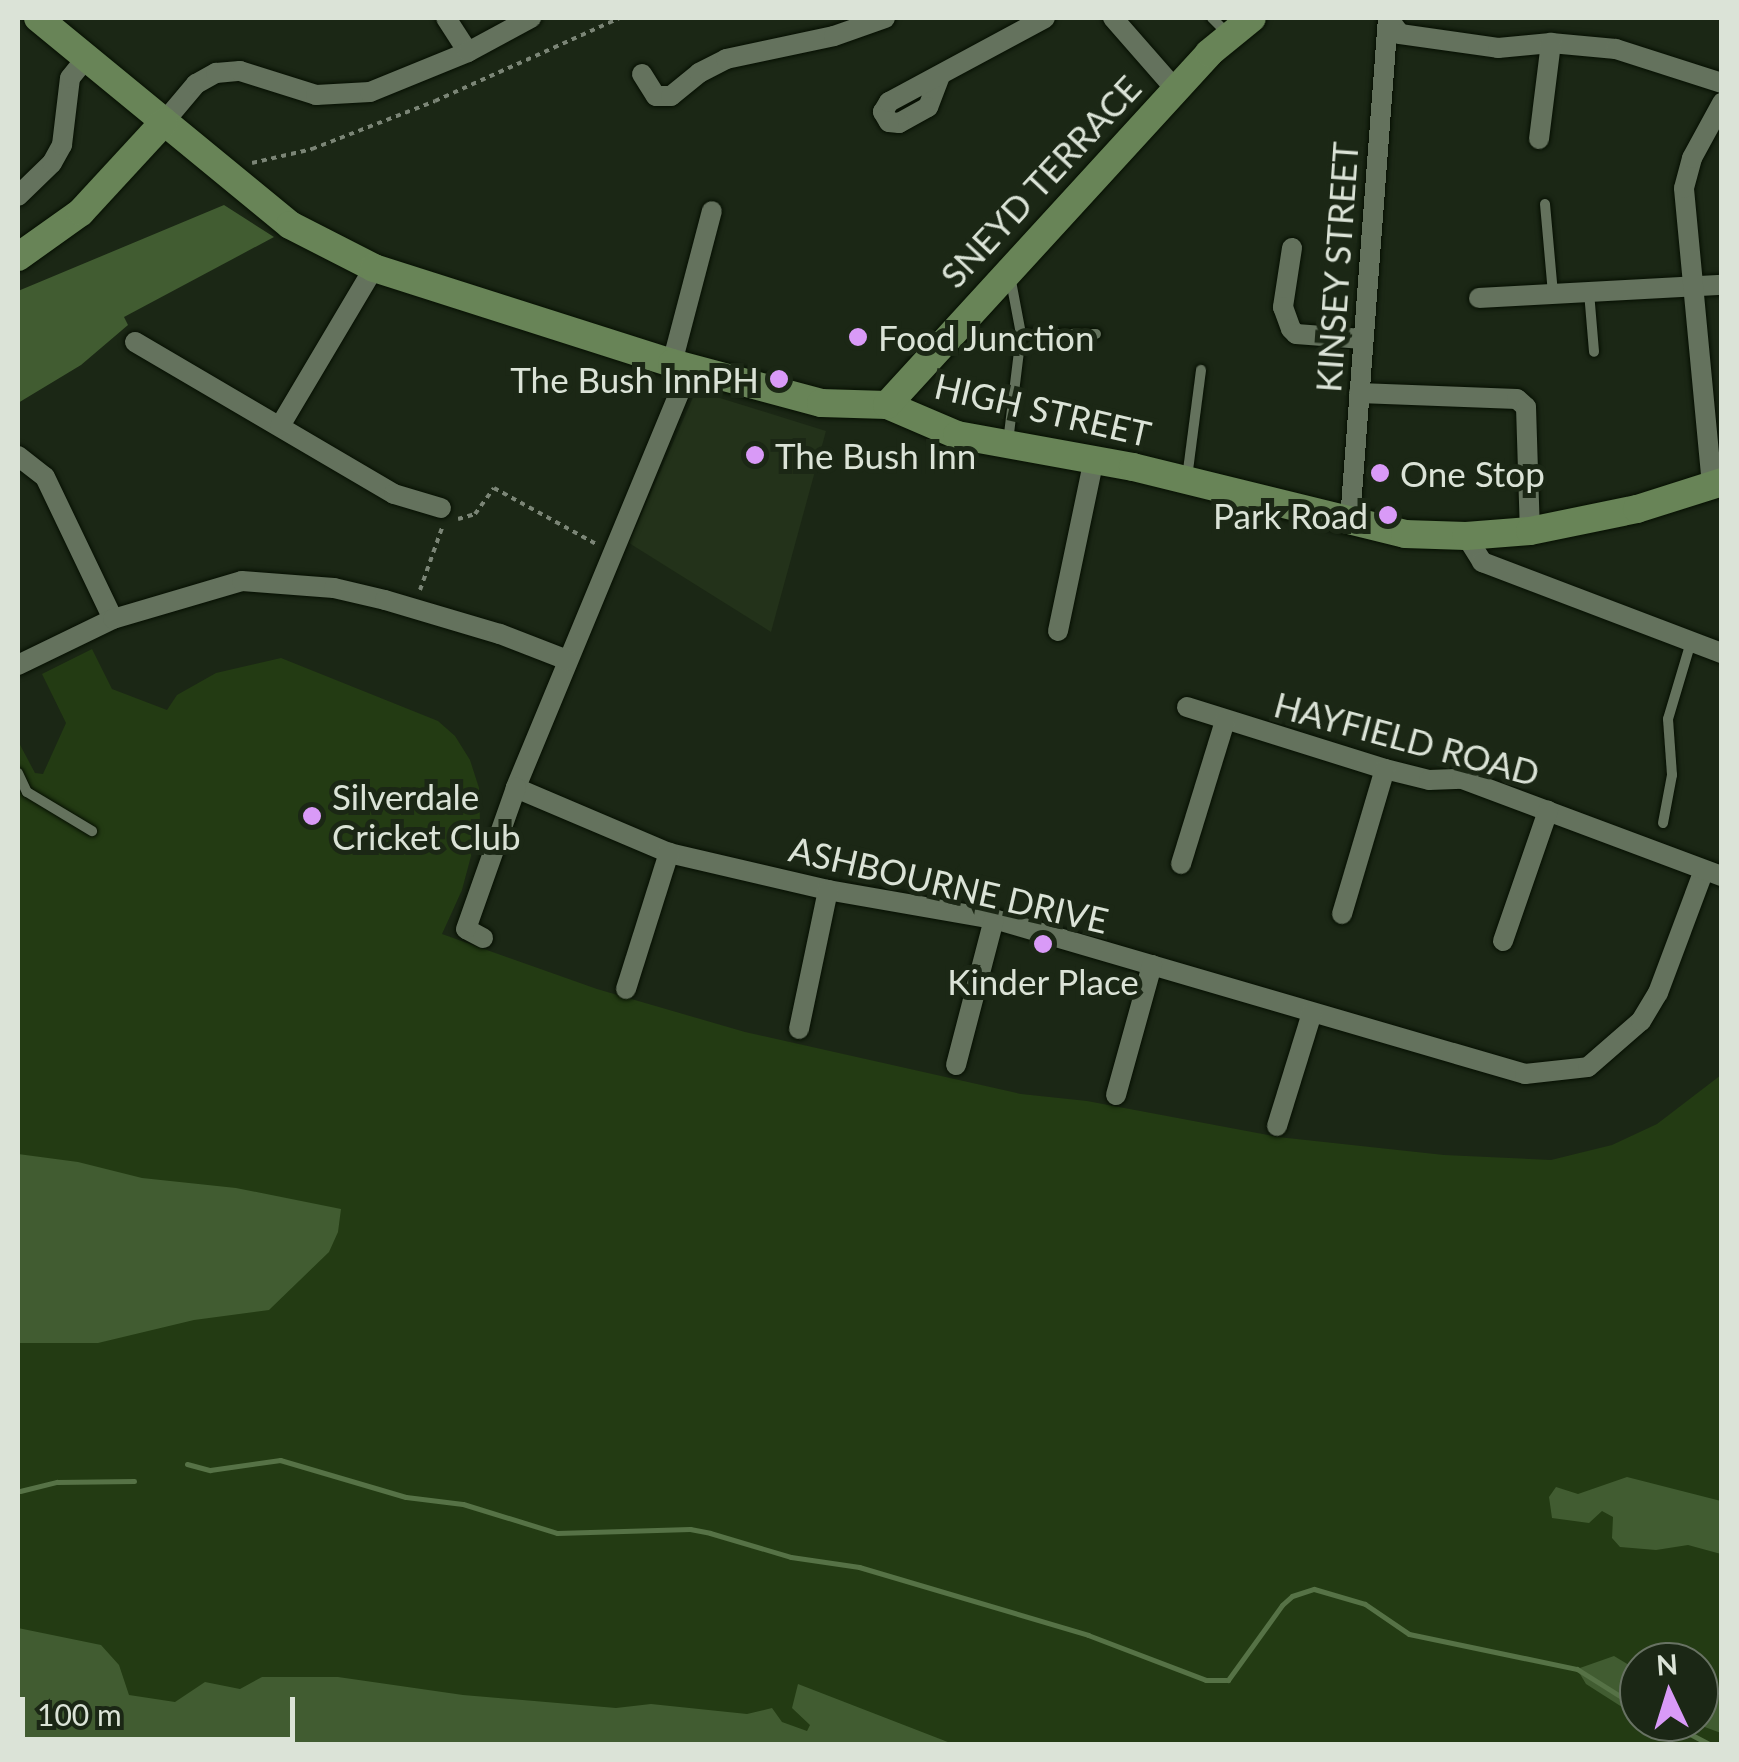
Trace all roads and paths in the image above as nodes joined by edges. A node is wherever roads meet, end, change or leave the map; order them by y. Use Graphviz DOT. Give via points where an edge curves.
graph roads {
  1 [pos="38,18"];
  2 [pos="446,18"];
  3 [pos="531,18"];
  4 [pos="620,18"];
  5 [pos="885,18"];
  6 [pos="1044,18"];
  7 [pos="1113,18"];
  8 [pos="1388,18"];
  9 [pos="1226,31"];
  10 [pos="1551,43"];
  11 [pos="468,52"];
  12 [pos="86,58"];
  13 [pos="642,74"];
  14 [pos="940,76"];
  15 [pos="1722,83"];
  16 [pos="1176,90"];
  17 [pos="1722,104"];
  18 [pos="164,122"];
  19 [pos="1539,139"];
  20 [pos="223,170"];
  21 [pos="18,196"];
  22 [pos="1545,204"];
  23 [pos="712,210"];
  24 [pos="1292,248"];
  25 [pos="18,257"];
  26 [pos="374,268"];
  27 [pos="1009,270"];
  28 [pos="1722,285"];
  29 [pos="1692,286"];
  30 [pos="1589,292"];
  31 [pos="1553,294"];
  32 [pos="1479,298"];
  33 [pos="1021,334"];
  34 [pos="1096,334"];
  35 [pos="1363,339"];
  36 [pos="135,342"];
  37 [pos="1594,352"];
  38 [pos="681,365"];
  39 [pos="1200,370"];
  40 [pos="1359,393"];
  41 [pos="887,406"];
  42 [pos="280,426"];
  43 [pos="1008,444"];
  44 [pos="18,456"];
  45 [pos="1094,459"];
  46 [pos="1187,479"];
  47 [pos="1717,484"];
  48 [pos="441,508"];
  49 [pos="1350,520"];
  50 [pos="1530,531"];
  51 [pos="1466,536"];
  52 [pos="612,553"];
  53 [pos="391,578"];
  54 [pos="386,600"];
  55 [pos="413,608"];
  56 [pos="113,618"];
  57 [pos="1058,631"];
  58 [pos="1692,642"];
  59 [pos="1722,652"];
  60 [pos="567,660"];
  61 [pos="18,665"];
  62 [pos="1187,707"];
  63 [pos="1225,721"];
  64 [pos="1384,769"];
  65 [pos="18,772"];
  66 [pos="516,788"];
  67 [pos="1548,811"];
  68 [pos="1663,823"];
  69 [pos="92,831"];
  70 [pos="669,853"];
  71 [pos="1181,864"];
  72 [pos="1713,873"];
  73 [pos="828,890"];
  74 [pos="1342,914"];
  75 [pos="994,920"];
  76 [pos="483,938"];
  77 [pos="1503,941"];
  78 [pos="1152,965"];
  79 [pos="626,989"];
  80 [pos="1312,1013"];
  81 [pos="799,1029"];
  82 [pos="956,1065"];
  83 [pos="1116,1095"];
  84 [pos="1277,1126"];
  1 -- 12 [label="main road, HIGH STREET"];
  2 -- 11 [label="street"];
  3 -- 11 [label="street"];
  4 -- 20 [label="path" via="436,102 312,149"];
  5 -- 13 [label="street" via="726,59 671,96 656,96"];
  6 -- 14 [label="street"];
  7 -- 16 [label="street"];
  8 -- 10 [label="street" via="1400,34 1498,48"];
  8 -- 35 [label="street, KINSEY STREET"];
  9 -- 16 [label="main road, SNEYD TERRACE"];
  10 -- 15 [label="street" via="1616,49"];
  10 -- 19 [label="street"];
  11 -- 18 [label="street" via="392,86 344,95 300,92 240,70 223,71 196,84"];
  12 -- 18 [label="main road, HIGH STREET"];
  12 -- 21 [label="street" via="70,78 62,145"];
  16 -- 27 [label="main road, SNEYD TERRACE"];
  17 -- 29 [label="street" via="1692,158 1684,188"];
  18 -- 20 [label="main road, HIGH STREET"];
  18 -- 25 [label="main road" via="81,212"];
  20 -- 26 [label="main road, HIGH STREET" via="290,225"];
  22 -- 31 [label="lane"];
  23 -- 38 [label="street"];
  24 -- 35 [label="street" via="1283,307 1291,329"];
  26 -- 38 [label="main road, HIGH STREET"];
  26 -- 42 [label="street"];
  27 -- 33 [label="lane"];
  27 -- 41 [label="main road, SNEYD TERRACE"];
  28 -- 29 [label="street"];
  29 -- 30 [label="street"];
  29 -- 47 [label="street"];
  30 -- 31 [label="street"];
  30 -- 37 [label="lane"];
  31 -- 32 [label="street"];
  33 -- 34 [label="lane"];
  33 -- 43 [label="lane"];
  35 -- 40 [label="street, KINSEY STREET"];
  36 -- 42 [label="street"];
  38 -- 41 [label="main road, HIGH STREET" via="821,403"];
  38 -- 52 [label="street"];
  39 -- 46 [label="lane"];
  40 -- 49 [label="street, KINSEY STREET"];
  40 -- 50 [label="street" via="1517,399 1526,407"];
  41 -- 43 [label="main road, HIGH STREET" via="926,425"];
  42 -- 48 [label="street" via="394,494"];
  43 -- 45 [label="main road, HIGH STREET"];
  44 -- 56 [label="street" via="45,477"];
  45 -- 46 [label="main road, HIGH STREET"];
  45 -- 57 [label="street"];
  46 -- 49 [label="main road, HIGH STREET"];
  47 -- 50 [label="main road, HIGH STREET"];
  49 -- 51 [label="main road, HIGH STREET" via="1405,534"];
  50 -- 51 [label="main road, HIGH STREET"];
  51 -- 58 [label="street" via="1482,562"];
  52 -- 55 [label="path" via="494,488 475,514 444,523"];
  52 -- 60 [label="street"];
  53 -- 54 [label="street"];
  54 -- 55 [label="street"];
  54 -- 56 [label="street" via="334,588 242,581"];
  55 -- 60 [label="street"];
  56 -- 61 [label="street"];
  58 -- 59 [label="street"];
  58 -- 68 [label="lane" via="1668,720 1672,774"];
  60 -- 66 [label="street"];
  62 -- 63 [label="street, HAYFIELD ROAD"];
  63 -- 64 [label="street, HAYFIELD ROAD"];
  63 -- 71 [label="street"];
  64 -- 67 [label="street, HAYFIELD ROAD" via="1462,780"];
  64 -- 74 [label="street"];
  65 -- 69 [label="lane" via="27,792"];
  66 -- 70 [label="street, ASHBOURNE DRIVE"];
  66 -- 76 [label="street" via="466,929"];
  67 -- 72 [label="street, HAYFIELD ROAD"];
  67 -- 77 [label="street"];
  70 -- 73 [label="street, ASHBOURNE DRIVE"];
  70 -- 79 [label="street"];
  72 -- 80 [label="street, ASHBOURNE DRIVE" via="1642,1021 1588,1068 1525,1074"];
  73 -- 75 [label="street, ASHBOURNE DRIVE"];
  73 -- 81 [label="street"];
  75 -- 78 [label="street, ASHBOURNE DRIVE"];
  75 -- 82 [label="street"];
  78 -- 80 [label="street, ASHBOURNE DRIVE"];
  78 -- 83 [label="street"];
  80 -- 84 [label="street"];
}
